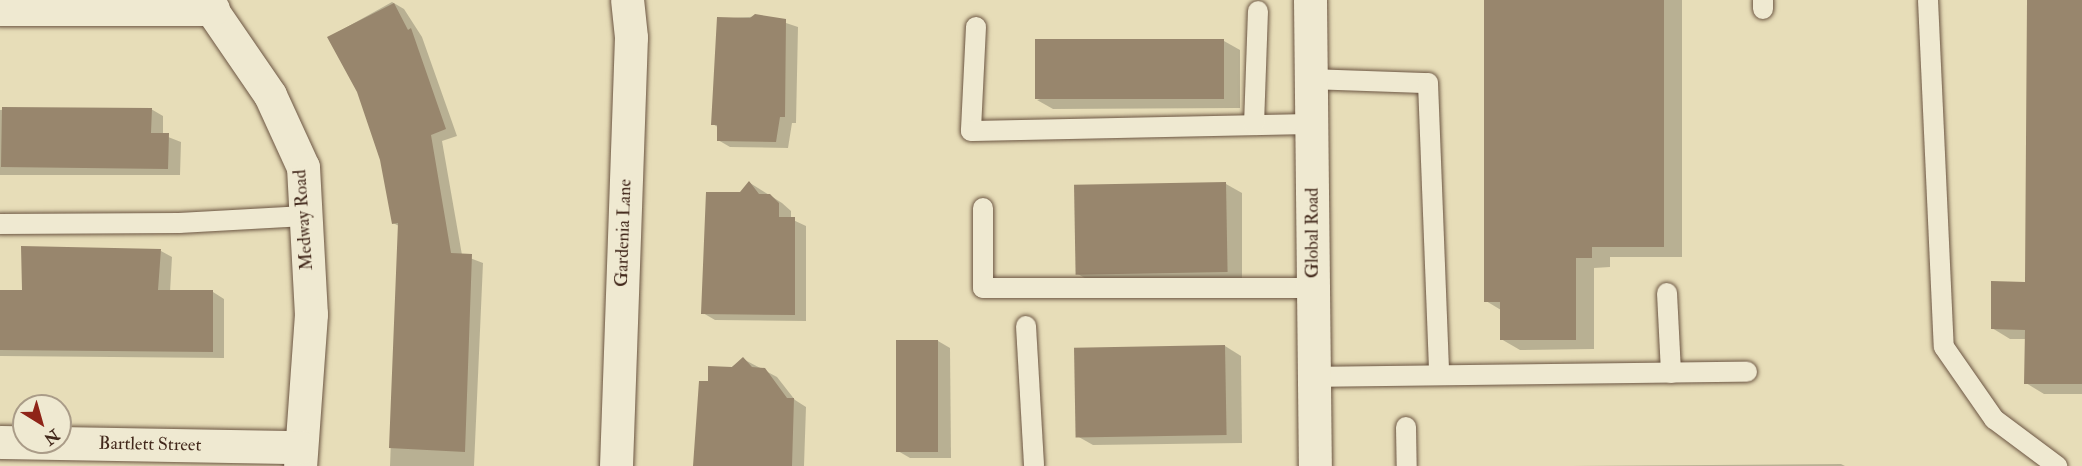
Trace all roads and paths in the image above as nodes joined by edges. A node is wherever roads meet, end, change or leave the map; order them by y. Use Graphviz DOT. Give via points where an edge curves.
graph roads {
  1 [pos="627,0"];
  2 [pos="1310,0"];
  3 [pos="1928,0"];
  4 [pos="209,5"];
  5 [pos="0,9"];
  6 [pos="1258,10"];
  7 [pos="976,27"];
  8 [pos="1311,79"];
  9 [pos="1312,124"];
  10 [pos="1254,125"];
  11 [pos="983,208"];
  12 [pos="305,216"];
  13 [pos="0,224"];
  14 [pos="1313,288"];
  15 [pos="1667,293"];
  16 [pos="1026,326"];
  17 [pos="1747,372"];
  18 [pos="1671,373"];
  19 [pos="1439,375"];
  20 [pos="1314,377"];
  21 [pos="1406,428"];
  22 [pos="0,442"];
  23 [pos="300,457"];
  24 [pos="616,466"];
  25 [pos="1034,466"];
  26 [pos="1315,466"];
  27 [pos="1407,466"];
  28 [pos="2057,466"];
  1 -- 24 [label="street, Gardenia Lane" via="631,37"];
  2 -- 8 [label="street, Global Road"];
  3 -- 28 [label="lane" via="1944,346 1994,419"];
  4 -- 5 [label="street"];
  4 -- 12 [label="street, Medway Road" via="270,95 303,167"];
  6 -- 10 [label="lane"];
  7 -- 10 [label="lane" via="971,131"];
  8 -- 9 [label="street, Global Road"];
  8 -- 19 [label="lane" via="1428,83"];
  9 -- 10 [label="lane"];
  9 -- 14 [label="street, Global Road"];
  11 -- 14 [label="lane" via="983,288"];
  12 -- 13 [label="lane" via="179,223"];
  12 -- 23 [label="street, Medway Road" via="311,314"];
  14 -- 20 [label="street, Global Road"];
  15 -- 18 [label="lane"];
  16 -- 25 [label="lane"];
  17 -- 18 [label="lane"];
  18 -- 19 [label="lane"];
  19 -- 20 [label="lane"];
  20 -- 26 [label="street, Global Road"];
  21 -- 27 [label="lane"];
  22 -- 23 [label="street, Bartlett Street"];
}
